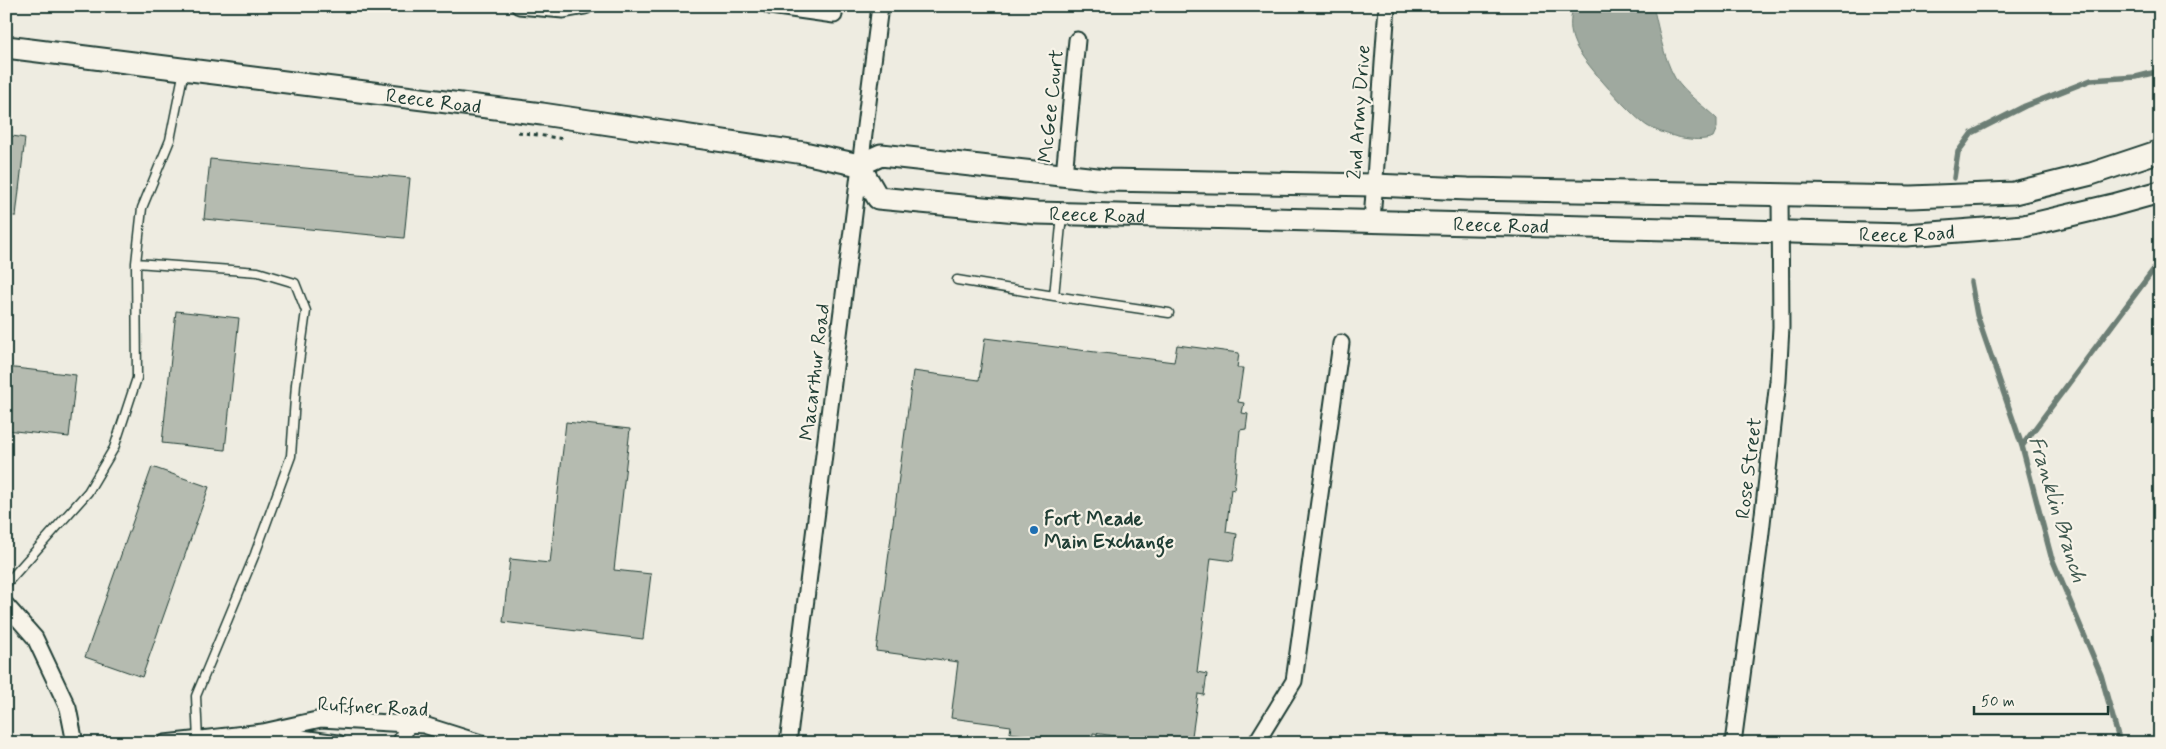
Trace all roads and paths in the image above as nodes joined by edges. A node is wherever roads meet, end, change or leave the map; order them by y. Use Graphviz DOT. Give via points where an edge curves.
graph roads {
  1 [pos="519,6"];
  2 [pos="585,6"];
  3 [pos="770,6"];
  4 [pos="880,6"];
  5 [pos="1387,6"];
  6 [pos="834,15"];
  7 [pos="1077,40"];
  8 [pos="6,47"];
  9 [pos="184,70"];
  10 [pos="2160,151"];
  11 [pos="859,165"];
  12 [pos="1064,175"];
  13 [pos="1374,185"];
  14 [pos="2160,192"];
  15 [pos="1780,196"];
  16 [pos="1062,214"];
  17 [pos="1372,221"];
  18 [pos="1780,233"];
  19 [pos="136,263"];
  20 [pos="957,280"];
  21 [pos="1054,296"];
  22 [pos="1168,312"];
  23 [pos="1341,343"];
  24 [pos="6,584"];
  25 [pos="6,605"];
  26 [pos="407,724"];
  27 [pos="263,732"];
  28 [pos="198,741"];
  29 [pos="75,743"];
  30 [pos="165,743"];
  31 [pos="338,743"];
  32 [pos="401,743"];
  33 [pos="481,743"];
  34 [pos="788,743"];
  35 [pos="1256,743"];
  36 [pos="1733,743"];
  1 -- 2 [label="street" via="563,10"];
  3 -- 6 [label="street"];
  4 -- 11 [label="street, Macarthur Road"];
  5 -- 13 [label="street, 2nd Army Drive"];
  7 -- 12 [label="street, McGee Court"];
  8 -- 9 [label="street, Reece Road"];
  9 -- 11 [label="street, Reece Road" via="542,114 804,153"];
  9 -- 19 [label="lane" via="170,140 142,208"];
  10 -- 15 [label="street, Reece Road" via="2091,174 2014,193"];
  11 -- 12 [label="street, Reece Road" via="881,155"];
  11 -- 16 [label="street, Reece Road" via="878,198"];
  11 -- 34 [label="street, Macarthur Road"];
  12 -- 13 [label="street, Reece Road" via="1106,180"];
  13 -- 15 [label="street, Reece Road"];
  13 -- 17 [label="street, 2nd Army Drive"];
  14 -- 18 [label="street, Reece Road" via="2024,226 1906,235"];
  15 -- 18 [label="street, Rose Street"];
  16 -- 17 [label="street, Reece Road"];
  16 -- 21 [label="lane"];
  17 -- 18 [label="street, Reece Road"];
  18 -- 36 [label="street, Rose Street" via="1778,381"];
  19 -- 24 [label="lane" via="137,378 114,448 88,492"];
  19 -- 28 [label="lane" via="258,272 296,283 306,311 291,456 256,554 196,696"];
  20 -- 21 [label="lane"];
  21 -- 22 [label="lane"];
  23 -- 35 [label="street" via="1294,681"];
  25 -- 29 [label="street" via="35,638 68,708"];
  26 -- 27 [label="street, Ruffner Road" via="321,718"];
  26 -- 32 [label="street"];
  26 -- 33 [label="street, Ruffner Road"];
  27 -- 28 [label="street, Ruffner Road"];
  27 -- 31 [label="street, Ruffner Road"];
  28 -- 30 [label="street, Ruffner Road"];
}
